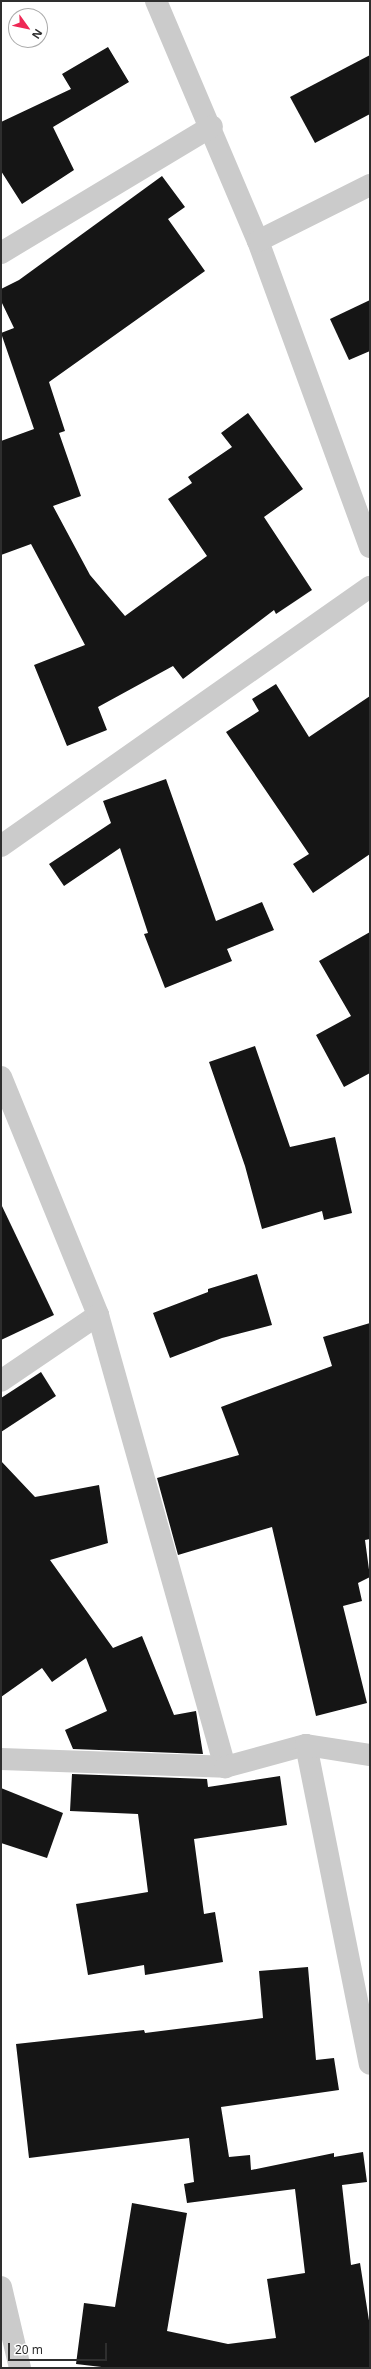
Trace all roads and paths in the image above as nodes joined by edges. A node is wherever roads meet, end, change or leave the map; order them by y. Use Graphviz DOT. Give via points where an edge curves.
graph roads {
  1 [pos="156,1"];
  2 [pos="212,126"];
  3 [pos="370,185"];
  4 [pos="258,241"];
  5 [pos="1,253"];
  6 [pos="370,547"];
  7 [pos="370,587"];
  8 [pos="1,846"];
  9 [pos="1,1077"];
  10 [pos="98,1315"];
  11 [pos="1,1381"];
  12 [pos="306,1745"];
  13 [pos="370,1755"];
  14 [pos="1,1759"];
  15 [pos="225,1767"];
  16 [pos="370,2064"];
  17 [pos="1,2287"];
  18 [pos="20,2368"];
  1 -- 2 [label="street"];
  2 -- 4 [label="street"];
  2 -- 5 [label="street"];
  3 -- 4 [label="street"];
  4 -- 6 [label="street"];
  7 -- 8 [label="street"];
  9 -- 10 [label="street"];
  10 -- 11 [label="street"];
  10 -- 15 [label="street"];
  12 -- 13 [label="street"];
  12 -- 15 [label="street"];
  12 -- 16 [label="street"];
  14 -- 15 [label="street"];
  17 -- 18 [label="street"];
}
